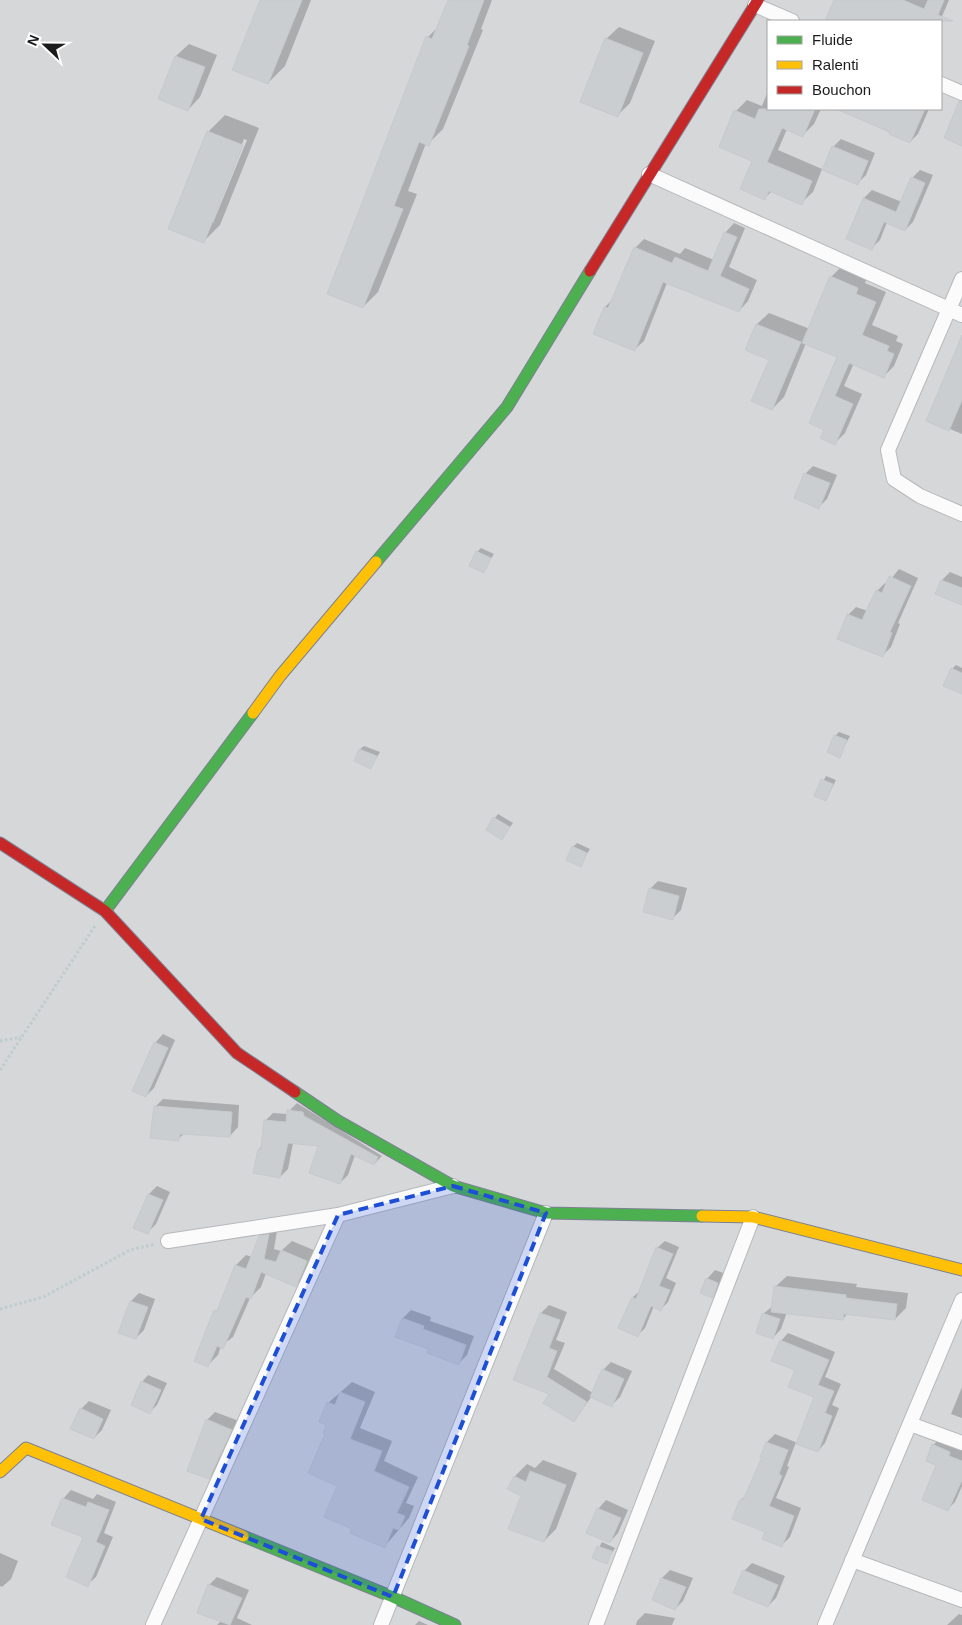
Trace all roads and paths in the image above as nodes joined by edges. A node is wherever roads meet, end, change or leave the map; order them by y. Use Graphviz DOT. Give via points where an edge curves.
graph roads {
  1 [pos="756,3"];
  2 [pos="790,20"];
  3 [pos="942,84"];
  4 [pos="962,93"];
  5 [pos="649,174"];
  6 [pos="962,279"];
  7 [pos="956,313"];
  8 [pos="962,514"];
  9 [pos="0,843"];
  10 [pos="105,911"];
  11 [pos="21,1037"];
  12 [pos="0,1041"];
  13 [pos="0,1070"];
  14 [pos="453,1186"];
  15 [pos="546,1213"];
  16 [pos="338,1215"];
  17 [pos="753,1217"];
  18 [pos="168,1241"];
  19 [pos="962,1270"];
  20 [pos="962,1300"];
  21 [pos="0,1309"];
  22 [pos="910,1424"];
  23 [pos="962,1443"];
  24 [pos="0,1472"];
  25 [pos="201,1519"];
  26 [pos="852,1560"];
  27 [pos="393,1597"];
  28 [pos="962,1600"];
  29 [pos="153,1625"];
  30 [pos="381,1625"];
  31 [pos="455,1625"];
  32 [pos="596,1625"];
  33 [pos="825,1625"];
  1 -- 2 [label="street"];
  1 -- 5 [label="street"];
  3 -- 4 [label="street"];
  5 -- 7 [label="street"];
  5 -- 10 [label="street" via="507,407 280,676"];
  6 -- 7 [label="street"];
  7 -- 8 [label="street" via="888,450 894,479 920,496"];
  9 -- 10 [label="street"];
  10 -- 11 [label="path"];
  10 -- 14 [label="street" via="238,1053 338,1121"];
  11 -- 12 [label="path"];
  11 -- 13 [label="path"];
  14 -- 15 [label="street"];
  14 -- 16 [label="street"];
  15 -- 17 [label="street"];
  15 -- 27 [label="street"];
  16 -- 18 [label="street"];
  16 -- 25 [label="street"];
  17 -- 19 [label="street"];
  17 -- 32 [label="street"];
  18 -- 21 [label="path" via="130,1250 43,1297"];
  20 -- 22 [label="street"];
  22 -- 23 [label="street"];
  22 -- 26 [label="street"];
  24 -- 25 [label="street" via="26,1448"];
  25 -- 27 [label="street"];
  25 -- 29 [label="street"];
  26 -- 28 [label="street"];
  26 -- 33 [label="street"];
  27 -- 30 [label="street"];
  27 -- 31 [label="street"];
}
